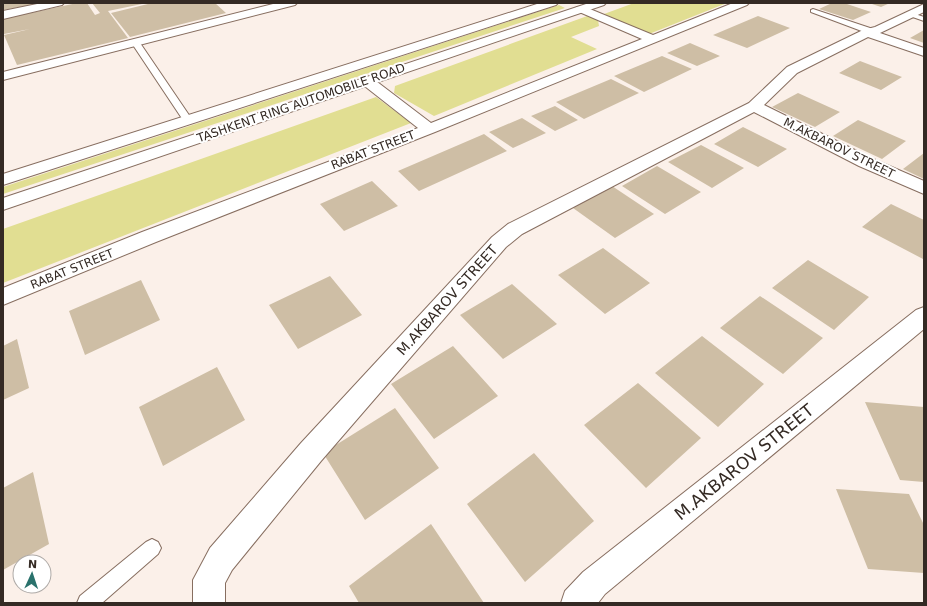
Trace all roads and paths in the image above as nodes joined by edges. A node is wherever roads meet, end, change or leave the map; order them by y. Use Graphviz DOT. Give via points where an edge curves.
graph roads {
  1 [pos="58,3"];
  2 [pos="291,3"];
  3 [pos="552,3"];
  4 [pos="600,3"];
  5 [pos="743,3"];
  6 [pos="924,7"];
  7 [pos="581,9"];
  8 [pos="813,12"];
  9 [pos="910,14"];
  10 [pos="3,15"];
  11 [pos="924,19"];
  12 [pos="868,32"];
  13 [pos="653,38"];
  14 [pos="134,42"];
  15 [pos="924,52"];
  16 [pos="3,76"];
  17 [pos="367,81"];
  18 [pos="754,106"];
  19 [pos="188,120"];
  20 [pos="429,129"];
  21 [pos="3,180"];
  22 [pos="924,188"];
  23 [pos="3,204"];
  24 [pos="3,297"];
  25 [pos="921,322"];
  26 [pos="152,548"];
  27 [pos="209,591"];
  28 [pos="87,603"];
  29 [pos="577,603"];
  1 -- 10 [label="main road"];
  2 -- 14 [label="main road"];
  3 -- 19 [label="main road, TASHKENT RING AUTOMOBILE ROAD"];
  4 -- 7 [label="main road, TASHKENT RING AUTOMOBILE ROAD"];
  5 -- 13 [label="main road, RABAT STREET"];
  6 -- 9 [label="main road, M.AKBAROV STREET"];
  7 -- 13 [label="main road"];
  7 -- 17 [label="main road, TASHKENT RING AUTOMOBILE ROAD"];
  8 -- 12 [label="lane"];
  9 -- 11 [label="lane"];
  9 -- 12 [label="main road, M.AKBAROV STREET" via="879,30"];
  12 -- 15 [label="main road"];
  12 -- 18 [label="main road, M.AKBAROV STREET" via="792,70"];
  13 -- 20 [label="main road, RABAT STREET"];
  14 -- 16 [label="main road"];
  14 -- 19 [label="lane"];
  17 -- 20 [label="main road"];
  17 -- 23 [label="main road, TASHKENT RING AUTOMOBILE ROAD"];
  18 -- 22 [label="main road, M.AKBAROV STREET" via="865,162"];
  18 -- 27 [label="main road, M.AKBAROV STREET" via="515,229 499,242 311,452 221,559"];
  19 -- 21 [label="main road, TASHKENT RING AUTOMOBILE ROAD"];
  20 -- 24 [label="main road, RABAT STREET" via="149,237"];
  25 -- 29 [label="main road, M.AKBAROV STREET" via="594,583"];
  26 -- 28 [label="lane"];
}
